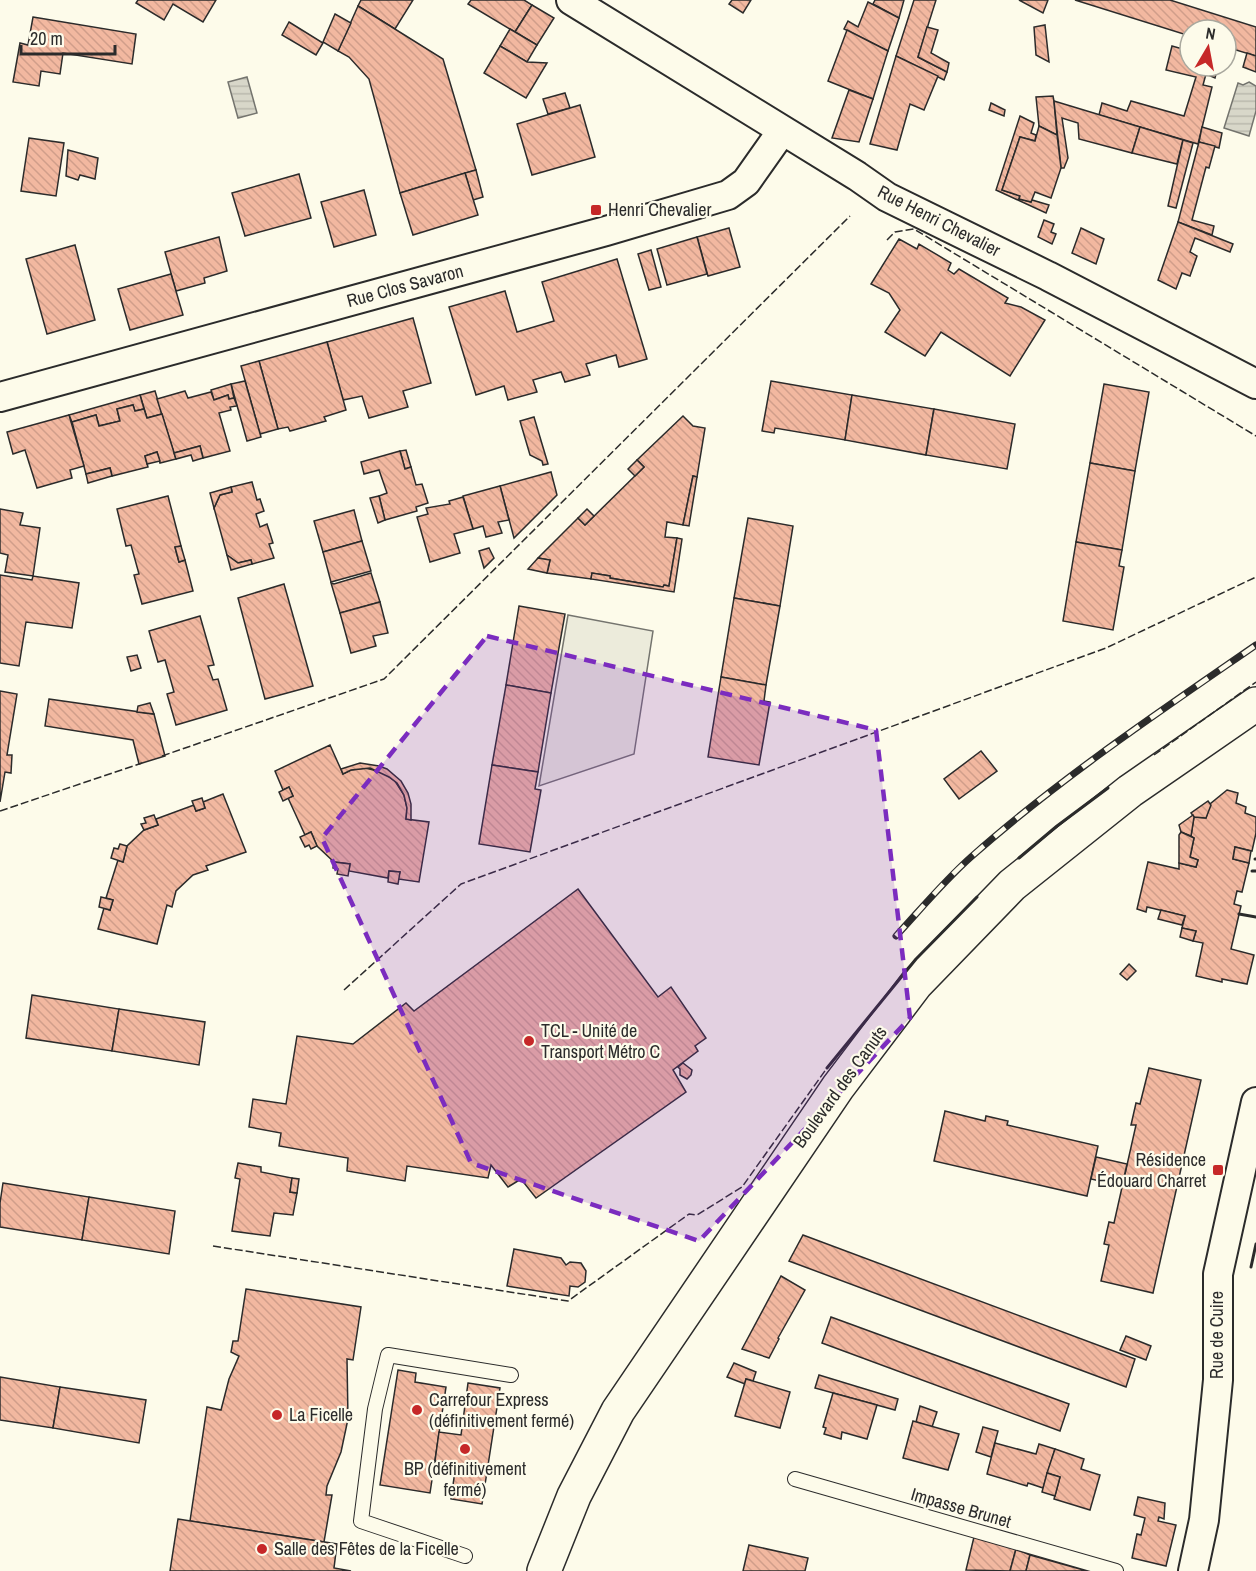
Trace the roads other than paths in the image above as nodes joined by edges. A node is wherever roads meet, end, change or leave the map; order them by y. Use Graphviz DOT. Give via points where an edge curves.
graph roads {
  1 [pos="571,0"];
  2 [pos="782,131"];
  3 [pos="1256,384"];
  4 [pos="0,397"];
  5 [pos="1256,704"];
  6 [pos="1256,1102"];
  7 [pos="511,1375"];
  8 [pos="795,1479"];
  9 [pos="465,1556"];
  10 [pos="543,1571"];
  11 [pos="1116,1571"];
  12 [pos="1193,1571"];
  1 -- 2 [label="street, Rue Henri Chevalier"];
  2 -- 3 [label="street, Rue Henri Chevalier" via="887,197"];
  2 -- 4 [label="street, Rue Clos Savaron" via="746,182 728,195"];
  5 -- 10 [label="main road, Boulevard des Canuts" via="1130,791 1012,885 916,984 838,1087 618,1411 574,1496"];
  6 -- 12 [label="street, Rue de Cuire" via="1218,1274 1218,1380 1204,1520"];
  7 -- 9 [label="lane" via="388,1355 375,1409 361,1521"];
  8 -- 11 [label="lane, Impasse Brunet"];
}
